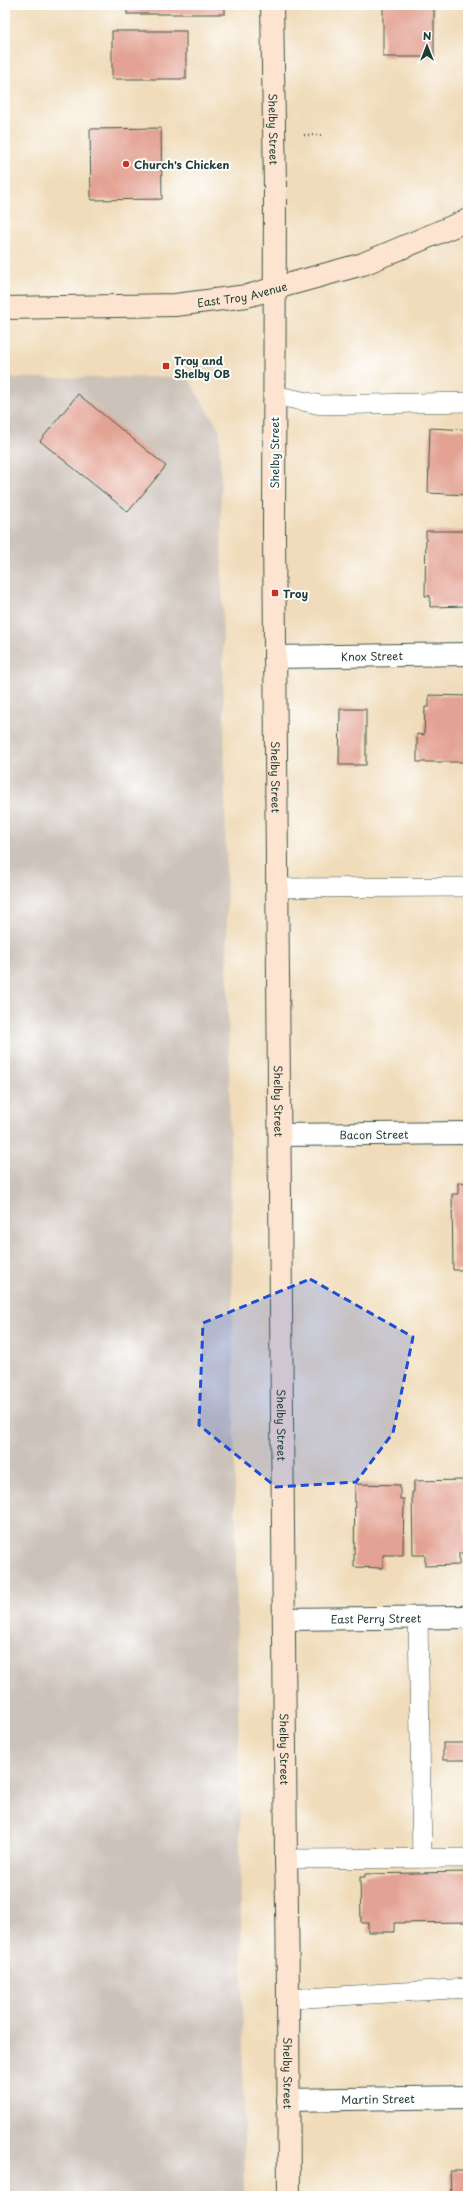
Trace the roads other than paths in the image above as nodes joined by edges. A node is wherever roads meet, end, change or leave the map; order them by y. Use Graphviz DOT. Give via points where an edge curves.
graph roads {
  1 [pos="272,5"];
  2 [pos="468,220"];
  3 [pos="275,289"];
  4 [pos="5,308"];
  5 [pos="274,395"];
  6 [pos="468,402"];
  7 [pos="468,654"];
  8 [pos="275,657"];
  9 [pos="468,887"];
  10 [pos="277,888"];
  11 [pos="468,1133"];
  12 [pos="280,1135"];
  13 [pos="418,1617"];
  14 [pos="468,1617"];
  15 [pos="284,1619"];
  16 [pos="422,1858"];
  17 [pos="468,1858"];
  18 [pos="286,1859"];
  19 [pos="468,1988"];
  20 [pos="290,1999"];
  21 [pos="468,2097"];
  22 [pos="288,2100"];
  23 [pos="289,2196"];
  1 -- 3 [label="main road, Shelby Street"];
  2 -- 3 [label="main road, East Troy Avenue" via="382,257"];
  3 -- 4 [label="main road, East Troy Avenue" via="247,296 175,305"];
  3 -- 5 [label="main road, Shelby Street"];
  5 -- 6 [label="lane" via="321,405"];
  5 -- 8 [label="main road, Shelby Street"];
  7 -- 8 [label="street, Knox Street"];
  8 -- 10 [label="main road, Shelby Street"];
  9 -- 10 [label="lane"];
  10 -- 12 [label="main road, Shelby Street"];
  11 -- 12 [label="street, Bacon Street"];
  12 -- 15 [label="main road, Shelby Street"];
  13 -- 14 [label="street, East Perry Street"];
  13 -- 15 [label="street, East Perry Street"];
  13 -- 16 [label="lane"];
  15 -- 18 [label="main road, Shelby Street"];
  16 -- 17 [label="lane"];
  16 -- 18 [label="lane"];
  18 -- 20 [label="main road, Shelby Street"];
  19 -- 20 [label="lane"];
  20 -- 22 [label="main road, Shelby Street"];
  21 -- 22 [label="street, Martin Street"];
  22 -- 23 [label="main road, Shelby Street"];
}
